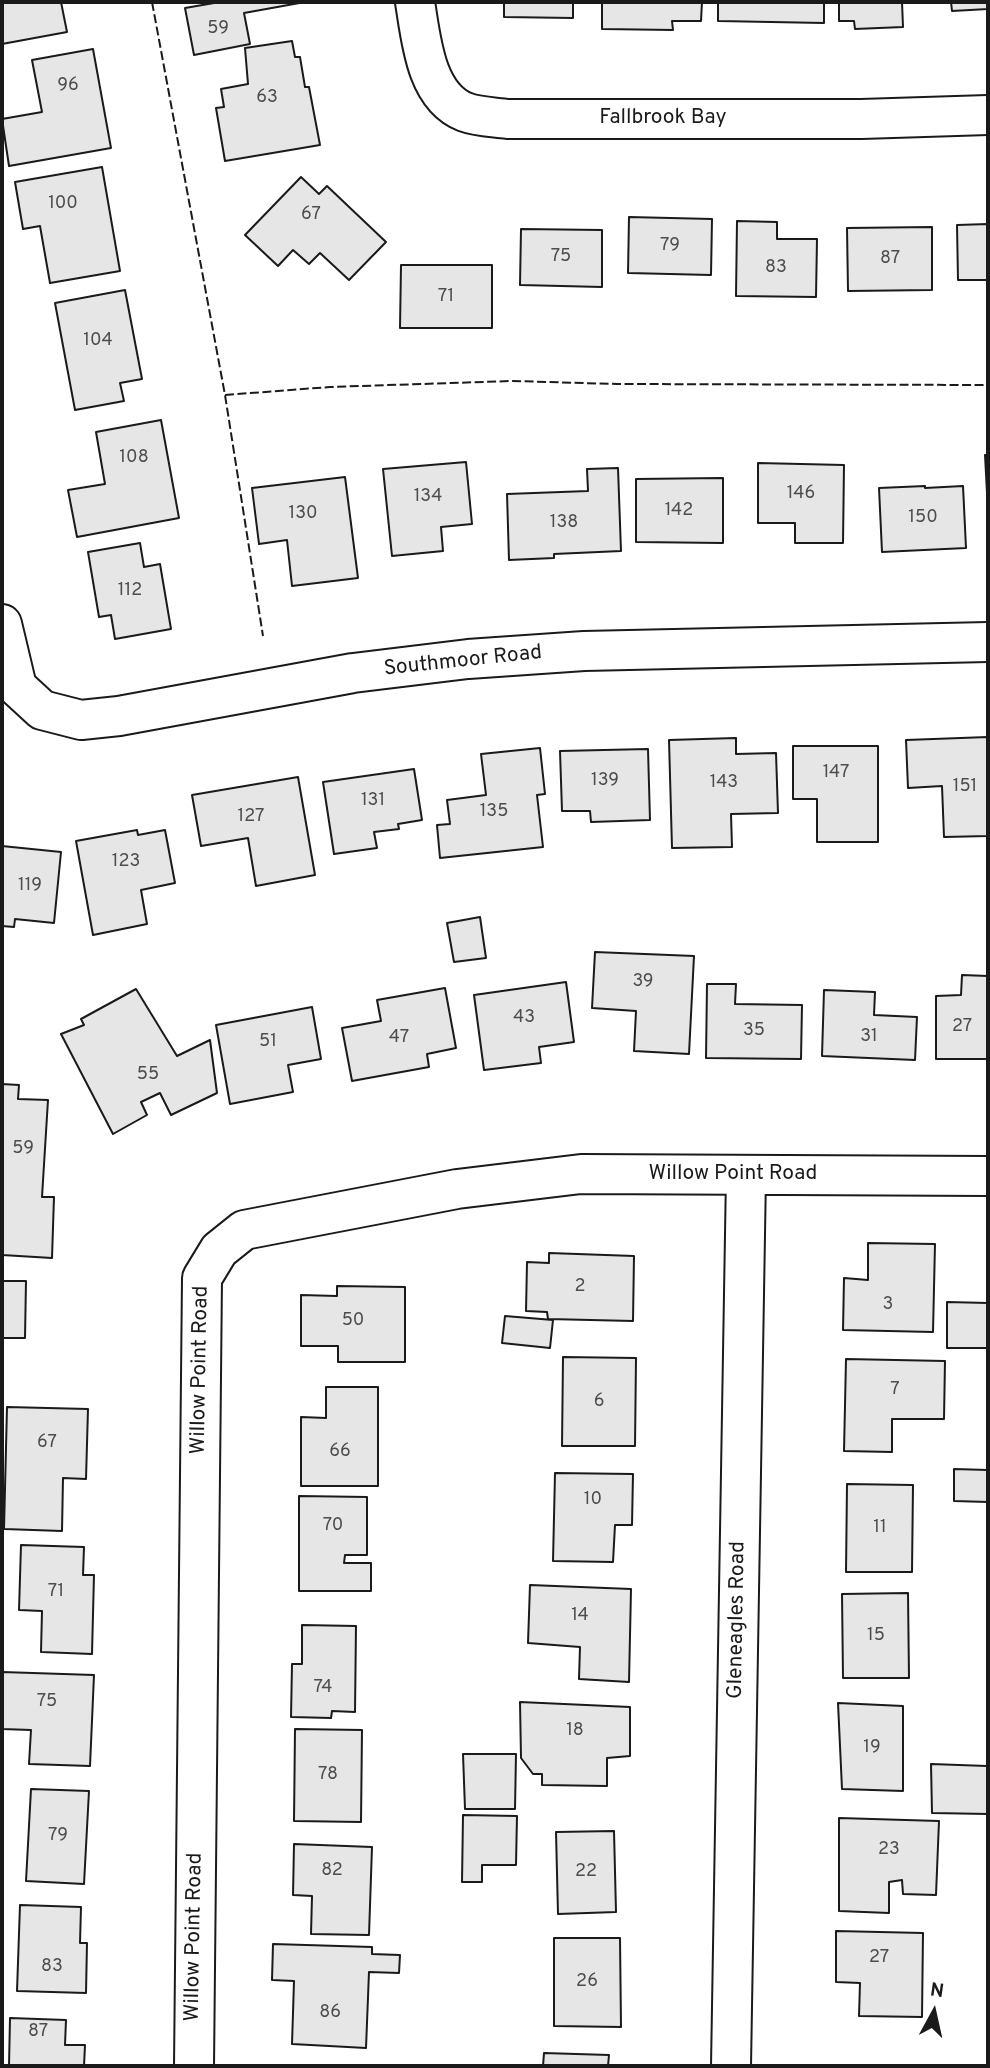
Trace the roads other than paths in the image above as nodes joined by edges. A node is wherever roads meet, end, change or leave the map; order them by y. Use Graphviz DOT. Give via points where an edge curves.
graph roads {
  1 [pos="415,2"];
  2 [pos="988,115"];
  3 [pos="2,624"];
  4 [pos="988,642"];
  5 [pos="746,1175"];
  6 [pos="988,1176"];
  7 [pos="194,2066"];
  8 [pos="731,2066"];
  1 -- 2 [label="street, Fallbrook Bay" via="430,72 449,103 465,112 508,119"];
  3 -- 4 [label="street, Southmoor Road" via="17,687 42,710 81,720 353,673 468,659 584,651"];
  5 -- 6 [label="street, Willow Point Road"];
  5 -- 7 [label="street, Willow Point Road" via="581,1174 457,1189 244,1230 219,1250 207,1269 202,1278"];
  5 -- 8 [label="street, Gleneagles Road"];
}
